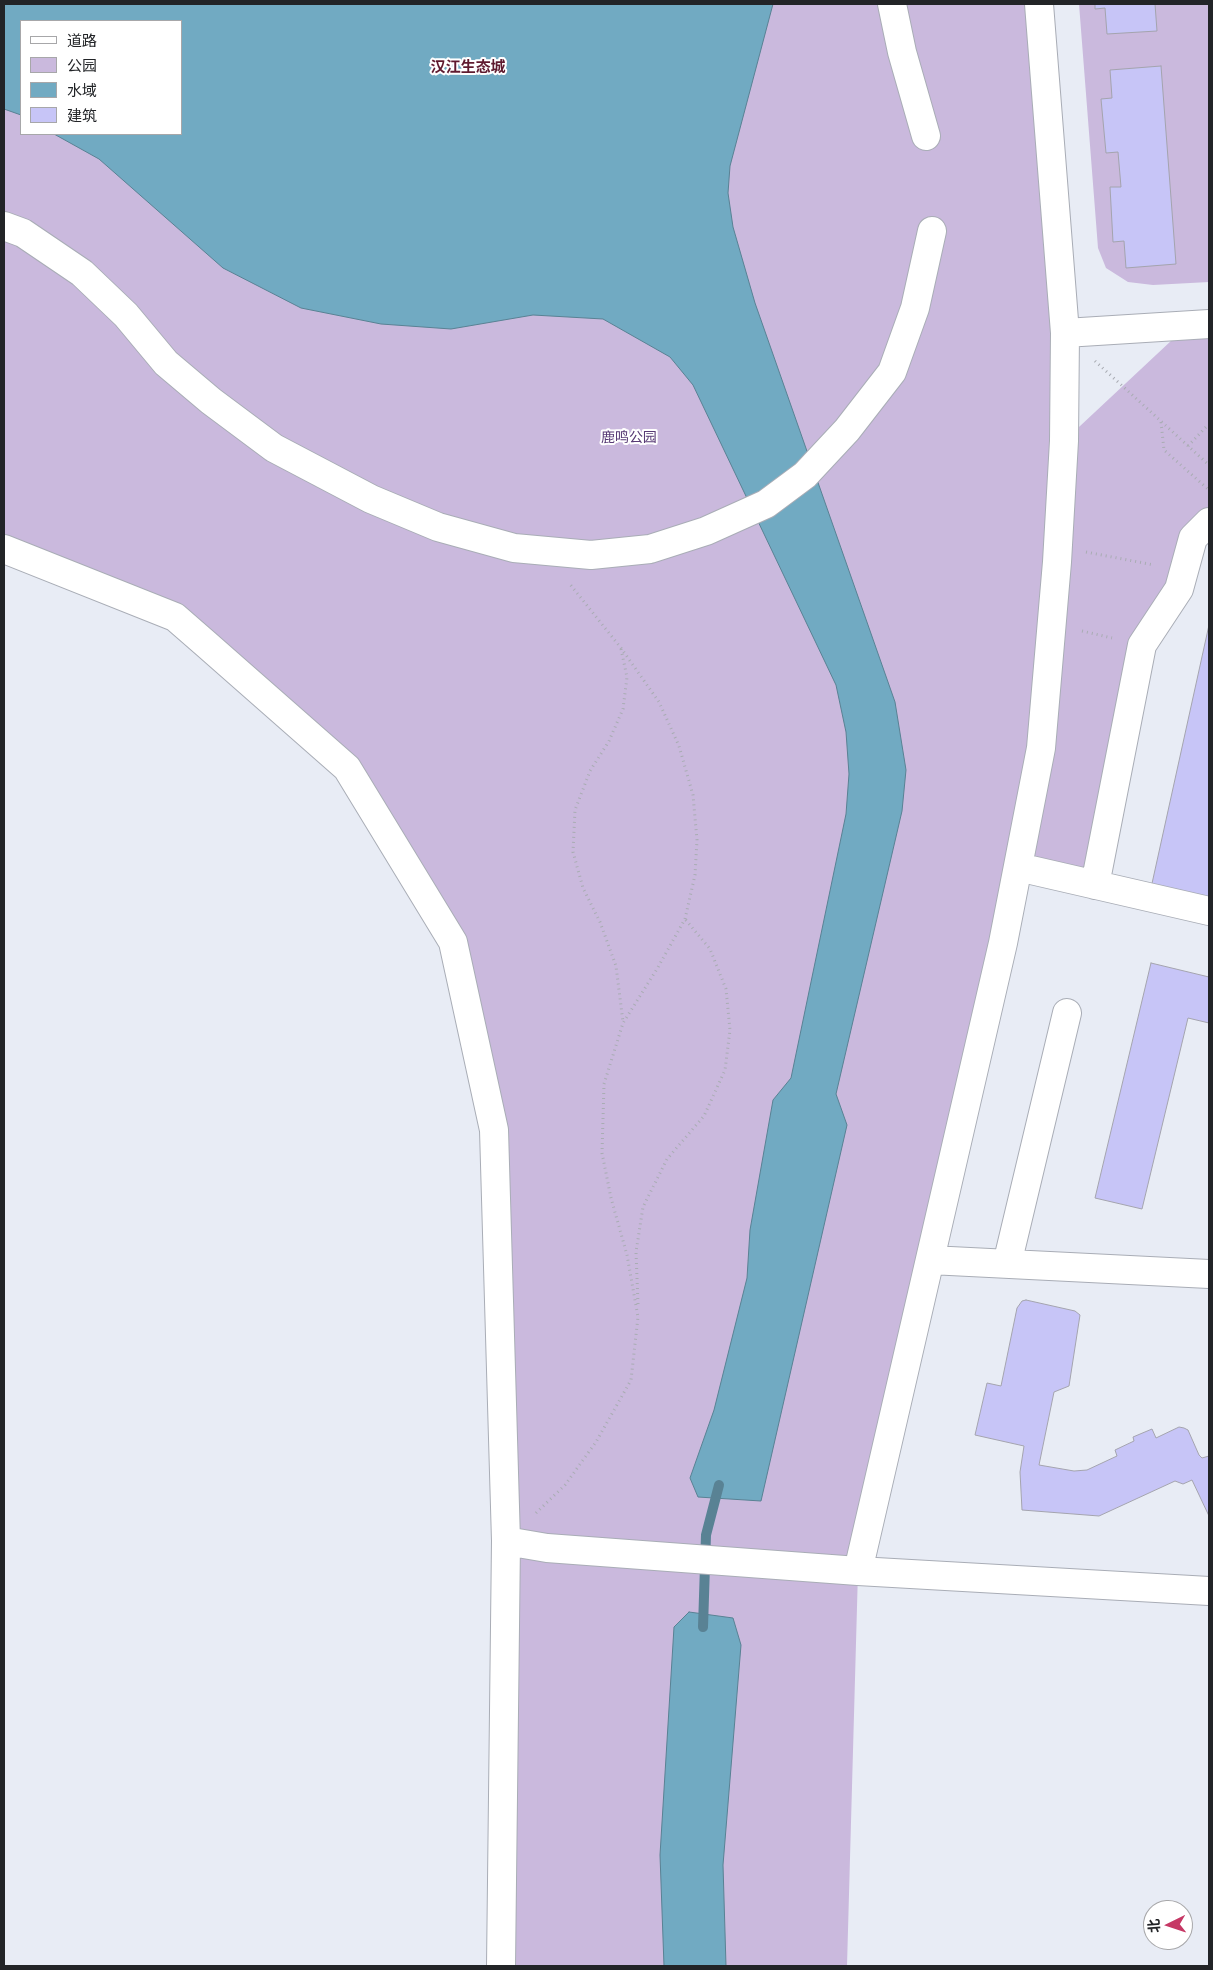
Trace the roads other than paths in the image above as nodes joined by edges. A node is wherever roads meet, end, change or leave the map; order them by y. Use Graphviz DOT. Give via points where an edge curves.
graph roads {
  1 [pos="892,4"];
  2 [pos="1039,4"];
  3 [pos="926,136"];
  4 [pos="4,226"];
  5 [pos="932,230"];
  6 [pos="1209,324"];
  7 [pos="1065,333"];
  8 [pos="1209,522"];
  9 [pos="4,549"];
  10 [pos="1018,867"];
  11 [pos="1095,885"];
  12 [pos="1209,911"];
  13 [pos="1067,1013"];
  14 [pos="930,1260"];
  15 [pos="1007,1264"];
  16 [pos="1209,1274"];
  17 [pos="506,1541"];
  18 [pos="858,1571"];
  19 [pos="1209,1591"];
  20 [pos="501,1966"];
  1 -- 3 [label="street"];
  2 -- 7 [label="street"];
  4 -- 5 [label="street" via="23,233 82,273 126,315 166,363 274,448 371,499 438,527 514,548 599,554 650,548 706,531 766,504 805,475 847,430 892,372 915,308"];
  6 -- 7 [label="street"];
  7 -- 10 [label="street" via="1064,441 1058,546 1041,748"];
  8 -- 11 [label="street" via="1193,538 1179,589 1142,645"];
  9 -- 17 [label="street" via="175,617 188,628 347,768 453,942 494,1130"];
  10 -- 11 [label="street"];
  10 -- 14 [label="street"];
  11 -- 12 [label="street"];
  13 -- 15 [label="street"];
  14 -- 15 [label="street"];
  14 -- 18 [label="street"];
  15 -- 16 [label="street"];
  17 -- 18 [label="street" via="547,1548"];
  17 -- 20 [label="street"];
  18 -- 19 [label="street"];
}
